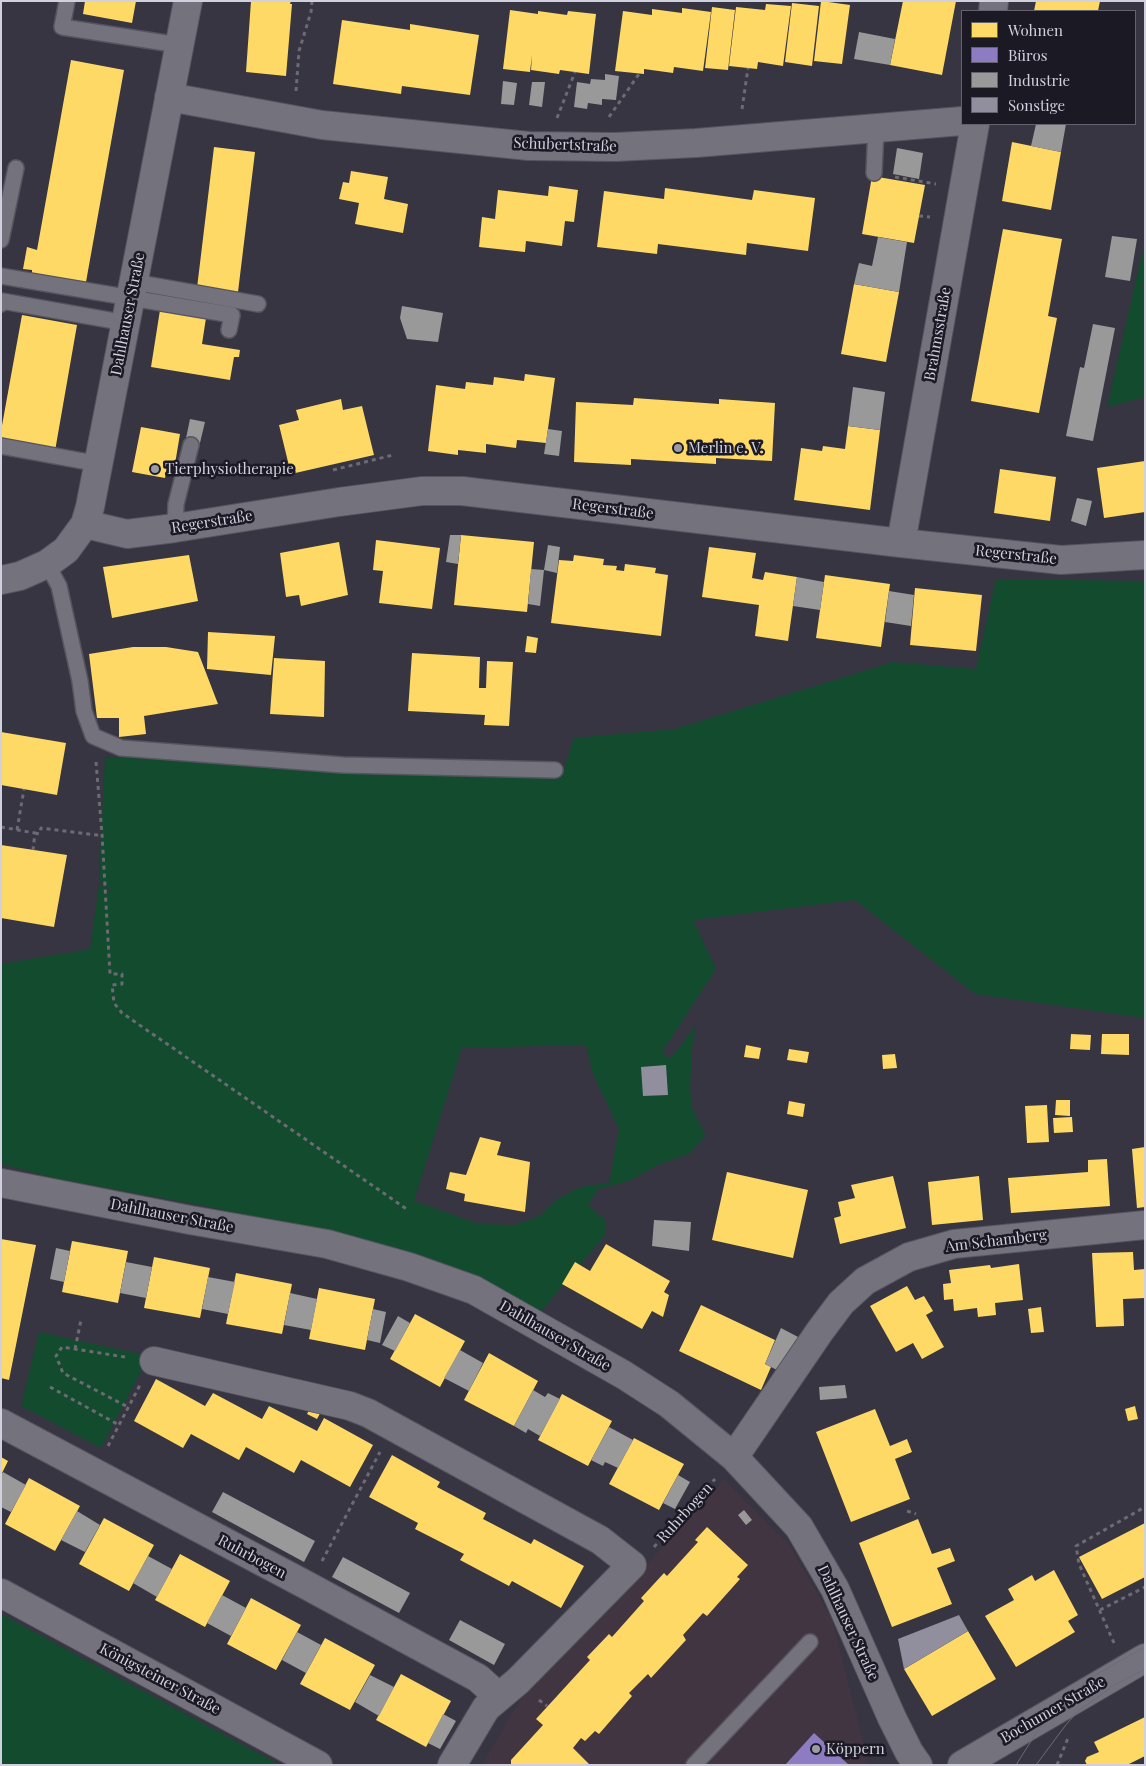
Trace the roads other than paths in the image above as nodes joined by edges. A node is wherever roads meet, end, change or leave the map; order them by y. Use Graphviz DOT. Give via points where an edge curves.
graph roads {
  1 [pos="67,1"];
  2 [pos="188,1"];
  3 [pos="179,45"];
  4 [pos="169,97"];
  5 [pos="961,121"];
  6 [pos="975,125"];
  7 [pos="876,128"];
  8 [pos="16,168"];
  9 [pos="874,173"];
  10 [pos="1,240"];
  11 [pos="1,276"];
  12 [pos="131,301"];
  13 [pos="1,304"];
  14 [pos="258,304"];
  15 [pos="229,330"];
  16 [pos="191,445"];
  17 [pos="1,446"];
  18 [pos="99,464"];
  19 [pos="84,524"];
  20 [pos="176,528"];
  21 [pos="901,543"];
  22 [pos="1145,555"];
  23 [pos="47,564"];
  24 [pos="1,580"];
  25 [pos="555,770"];
  26 [pos="1,1182"];
  27 [pos="1145,1225"];
  28 [pos="148,1370"];
  29 [pos="1,1423"];
  30 [pos="734,1457"];
  31 [pos="1,1593"];
  32 [pos="810,1642"];
  33 [pos="1145,1658"];
  34 [pos="499,1697"];
  35 [pos="318,1765"];
  36 [pos="452,1765"];
  37 [pos="694,1765"];
  38 [pos="918,1765"];
  39 [pos="962,1765"];
  1 -- 3 [label="lane" via="62,27"];
  2 -- 3 [label="street, Dahlhauser Straße"];
  3 -- 4 [label="street, Dahlhauser Straße"];
  4 -- 7 [label="street, Schubertstraße" via="322,125 529,146 615,147"];
  4 -- 12 [label="street, Dahlhauser Straße"];
  5 -- 7 [label="street, Schubertstraße"];
  6 -- 21 [label="street, Brahmsstraße"];
  7 -- 9 [label="lane"];
  8 -- 10 [label="lane"];
  11 -- 12 [label="lane"];
  12 -- 13 [label="lane" via="2,301"];
  12 -- 14 [label="lane"];
  12 -- 15 [label="lane" via="232,314"];
  12 -- 18 [label="street, Dahlhauser Straße"];
  16 -- 20 [label="lane" via="176,504"];
  17 -- 18 [label="lane"];
  18 -- 19 [label="street, Dahlhauser Straße"];
  19 -- 20 [label="street, Regerstraße" via="127,534"];
  19 -- 23 [label="street, Dahlhauser Straße" via="66,550"];
  20 -- 21 [label="street, Regerstraße" via="422,491 462,491"];
  21 -- 22 [label="street, Regerstraße" via="1061,560"];
  23 -- 24 [label="street, Dahlhauser Straße"];
  23 -- 25 [label="lane" via="59,586 84,710 94,736 120,748 343,765"];
  26 -- 30 [label="street, Dahlhauser Straße" via="327,1244 409,1267 474,1290 624,1375 669,1404"];
  27 -- 30 [label="street, Am Schamberg" via="954,1244 910,1257 865,1281 841,1303 820,1331"];
  28 -- 34 [label="street" via="350,1406 600,1540 632,1565"];
  29 -- 34 [label="street, Ruhrbogen" via="478,1678"];
  30 -- 38 [label="street, Dahlhauser Straße" via="799,1527 835,1589 892,1718"];
  31 -- 35 [label="street, Königsteiner Straße"];
  32 -- 37 [label="lane"];
  33 -- 39 [label="street, Bochumer Straße"];
  34 -- 36 [label="street" via="486,1708"];
}
